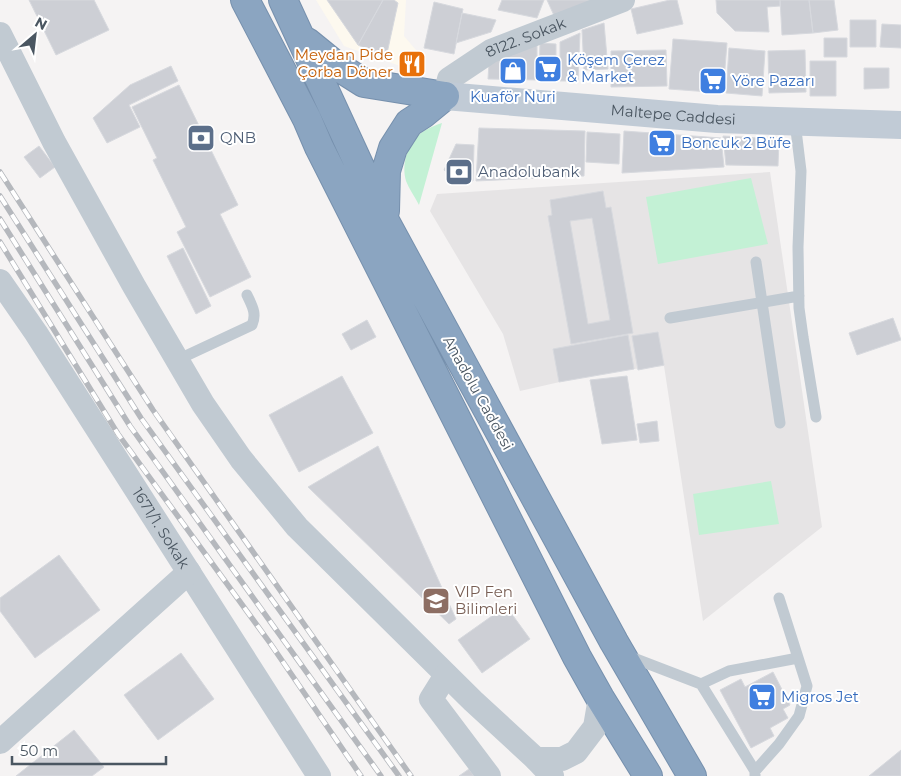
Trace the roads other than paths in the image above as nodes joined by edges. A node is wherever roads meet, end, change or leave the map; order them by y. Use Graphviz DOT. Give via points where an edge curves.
graph roads {
  1 [pos="245,0"];
  2 [pos="283,0"];
  3 [pos="610,3"];
  4 [pos="0,34"];
  5 [pos="302,38"];
  6 [pos="364,83"];
  7 [pos="328,96"];
  8 [pos="445,96"];
  9 [pos="300,106"];
  10 [pos="796,122"];
  11 [pos="901,124"];
  12 [pos="386,223"];
  13 [pos="756,262"];
  14 [pos="0,282"];
  15 [pos="246,295"];
  16 [pos="799,296"];
  17 [pos="762,302"];
  18 [pos="670,318"];
  19 [pos="177,360"];
  20 [pos="816,417"];
  21 [pos="780,423"];
  22 [pos="189,572"];
  23 [pos="779,598"];
  24 [pos="621,654"];
  25 [pos="798,658"];
  26 [pos="446,675"];
  27 [pos="701,684"];
  28 [pos="600,698"];
  29 [pos="0,742"];
  30 [pos="536,759"];
  31 [pos="755,773"];
  32 [pos="319,776"];
  33 [pos="489,776"];
  34 [pos="552,776"];
  35 [pos="648,776"];
  36 [pos="692,776"];
  1 -- 9 [label="highway, Anadolu Caddesi"];
  2 -- 5 [label="highway, Anadolu Caddesi"];
  3 -- 8 [label="street, 8122. Sokak" via="491,51 449,79"];
  4 -- 19 [label="street" via="54,142"];
  5 -- 6 [label="highway"];
  5 -- 7 [label="highway, Anadolu Caddesi"];
  6 -- 7 [label="highway"];
  6 -- 8 [label="highway"];
  7 -- 9 [label="highway"];
  7 -- 12 [label="highway, Anadolu Caddesi"];
  8 -- 10 [label="street, Maltepe Caddesi" via="718,119"];
  8 -- 12 [label="highway" via="409,123 393,148 384,191"];
  9 -- 28 [label="highway, Anadolu Caddesi"];
  10 -- 11 [label="street, Maltepe Caddesi"];
  10 -- 16 [label="lane" via="801,171"];
  12 -- 24 [label="highway, Anadolu Caddesi"];
  13 -- 17 [label="lane"];
  14 -- 22 [label="street, 1671/1. Sokak"];
  15 -- 19 [label="lane" via="254,311 252,325"];
  16 -- 17 [label="lane"];
  16 -- 20 [label="lane" via="802,337"];
  17 -- 18 [label="lane"];
  17 -- 21 [label="lane"];
  19 -- 26 [label="street" via="202,404 241,459 297,527"];
  22 -- 29 [label="street"];
  22 -- 32 [label="street, 1671/1. Sokak"];
  23 -- 25 [label="lane"];
  24 -- 27 [label="lane"];
  24 -- 36 [label="highway, Anadolu Caddesi"];
  25 -- 27 [label="lane" via="729,671"];
  25 -- 31 [label="lane" via="807,686 799,716"];
  26 -- 30 [label="street"];
  26 -- 33 [label="street" via="431,700"];
  27 -- 31 [label="lane"];
  28 -- 30 [label="street" via="595,727 576,752 562,758"];
  28 -- 35 [label="highway, Anadolu Caddesi"];
  30 -- 34 [label="street"];
}
